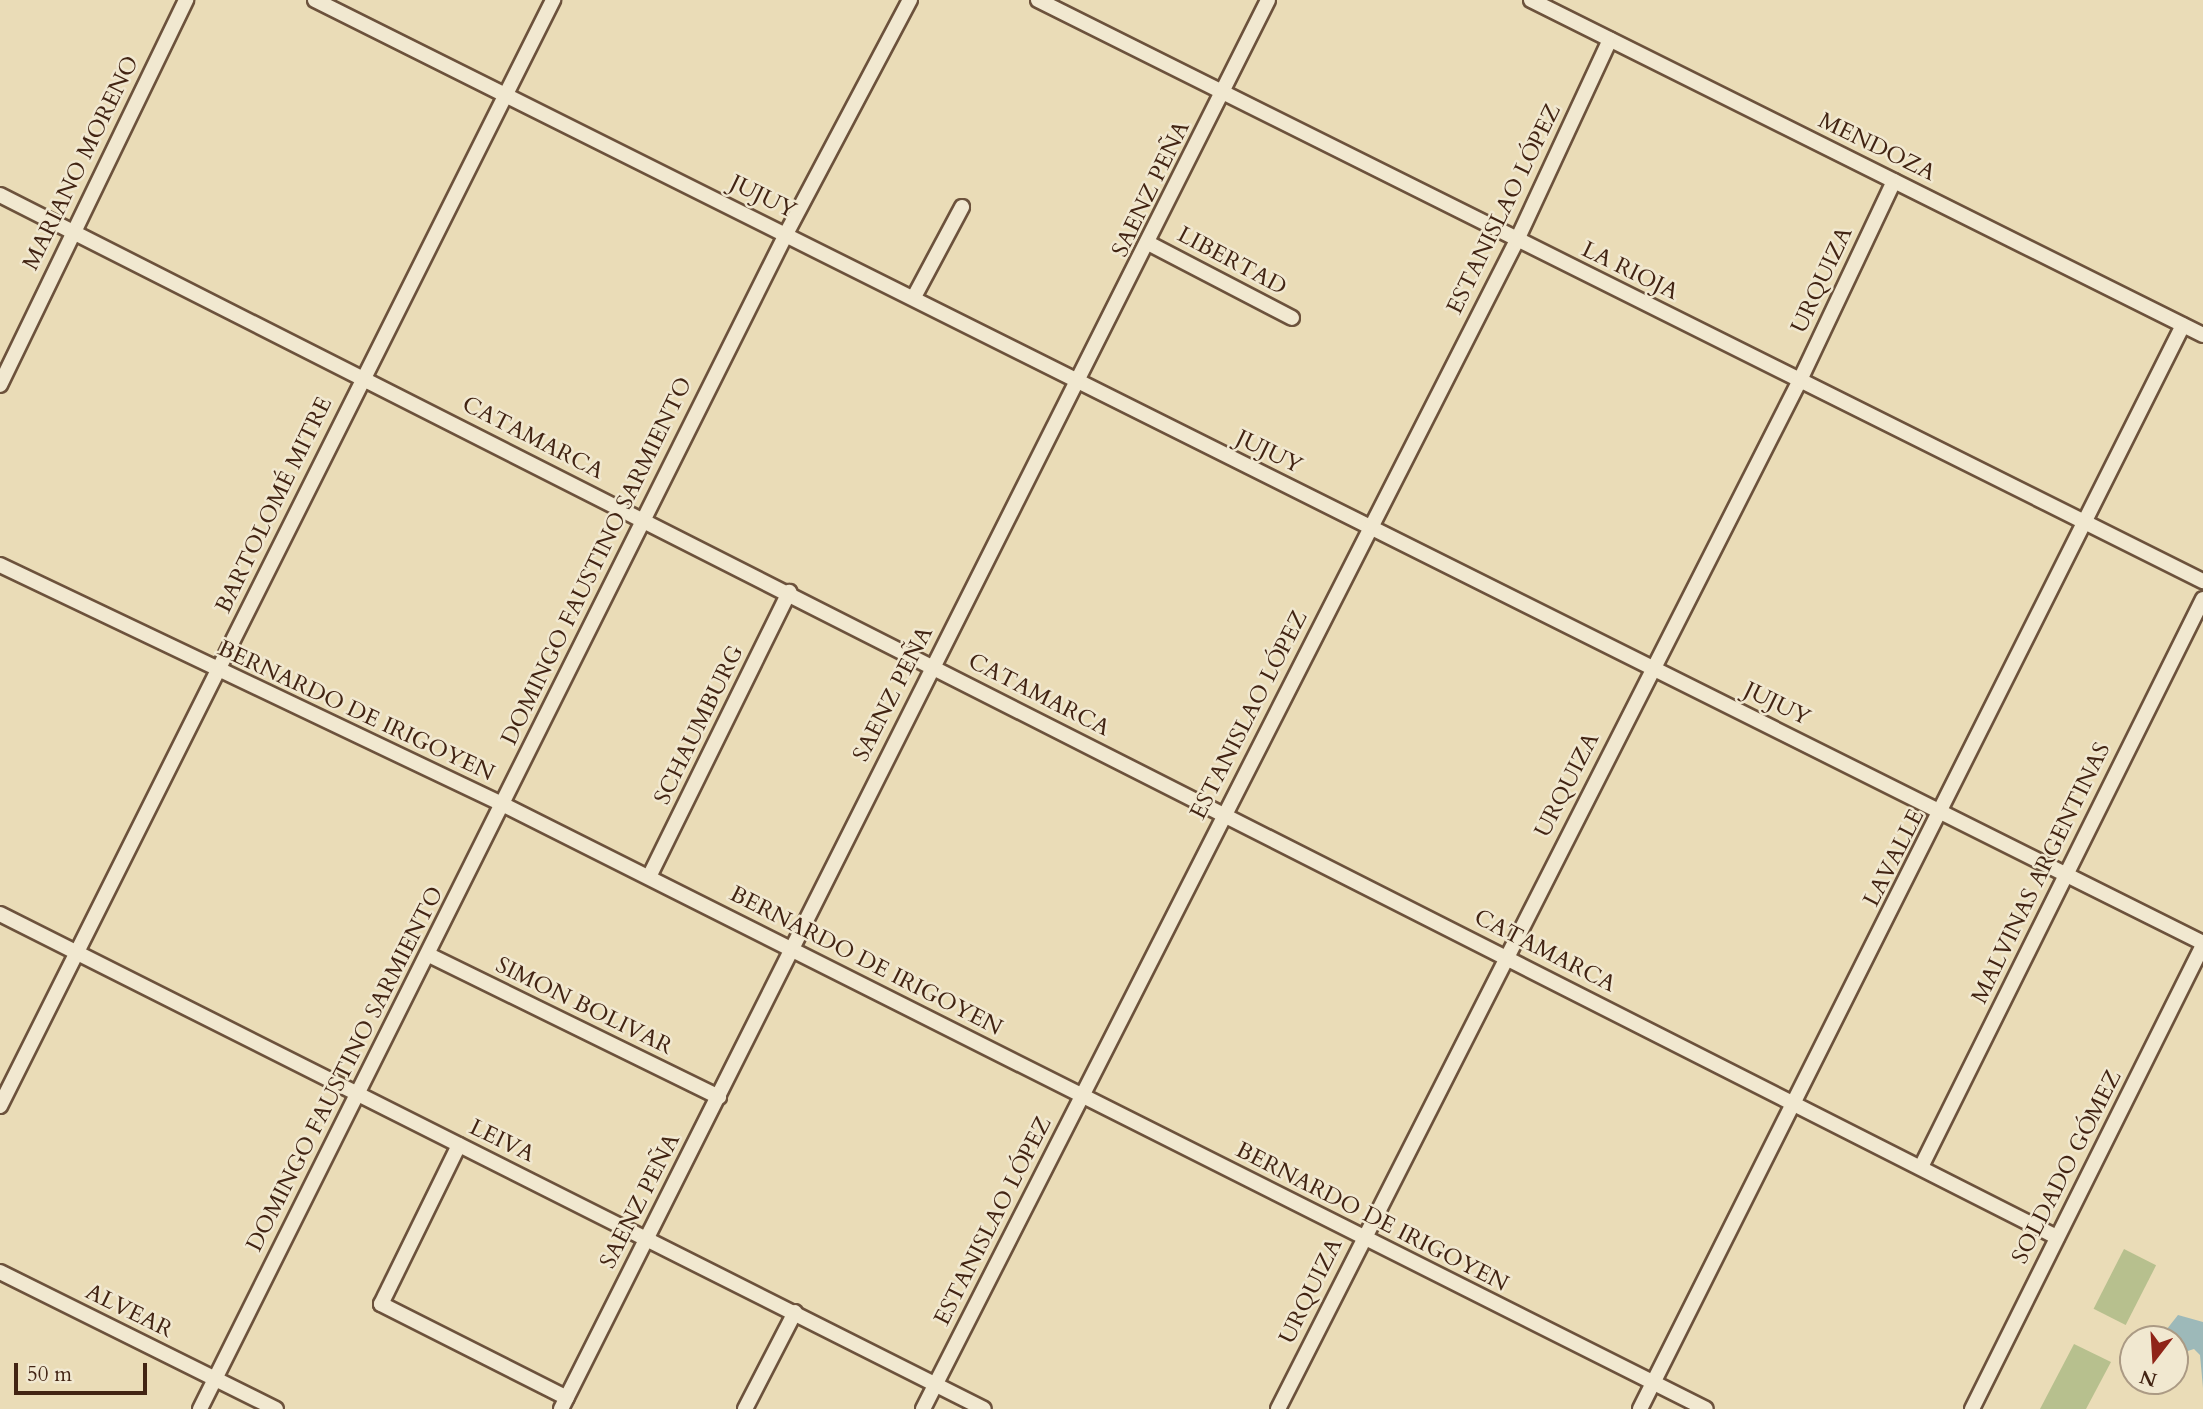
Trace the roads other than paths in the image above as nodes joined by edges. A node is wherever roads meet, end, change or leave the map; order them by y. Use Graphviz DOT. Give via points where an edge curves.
graph roads {
  1 [pos="186,0"];
  2 [pos="316,0"];
  3 [pos="552,0"];
  4 [pos="909,0"];
  5 [pos="1038,0"];
  6 [pos="1268,0"];
  7 [pos="1531,0"];
  8 [pos="1610,40"];
  9 [pos="1224,92"];
  10 [pos="503,93"];
  11 [pos="1894,181"];
  12 [pos="0,195"];
  13 [pos="962,207"];
  14 [pos="72,231"];
  15 [pos="786,234"];
  16 [pos="1517,240"];
  17 [pos="1150,244"];
  18 [pos="914,298"];
  19 [pos="1292,318"];
  20 [pos="2183,325"];
  21 [pos="2203,335"];
  22 [pos="361,377"];
  23 [pos="1800,380"];
  24 [pos="1079,383"];
  25 [pos="0,385"];
  26 [pos="643,519"];
  27 [pos="2084,520"];
  28 [pos="1371,528"];
  29 [pos="0,565"];
  30 [pos="2203,581"];
  31 [pos="789,592"];
  32 [pos="2203,599"];
  33 [pos="932,665"];
  34 [pos="1653,668"];
  35 [pos="219,674"];
  36 [pos="502,804"];
  37 [pos="1943,812"];
  38 [pos="1224,814"];
  39 [pos="2066,873"];
  40 [pos="649,877"];
  41 [pos="0,914"];
  42 [pos="2203,944"];
  43 [pos="792,949"];
  44 [pos="77,951"];
  45 [pos="429,955"];
  46 [pos="1504,956"];
  47 [pos="359,1095"];
  48 [pos="719,1097"];
  49 [pos="1082,1097"];
  50 [pos="1794,1103"];
  51 [pos="0,1106"];
  52 [pos="459,1145"];
  53 [pos="1921,1167"];
  54 [pos="647,1237"];
  55 [pos="1363,1237"];
  56 [pos="2057,1237"];
  57 [pos="0,1272"];
  58 [pos="795,1312"];
  59 [pos="215,1379"];
  60 [pos="1653,1382"];
  61 [pos="935,1384"];
  62 [pos="564,1403"];
  63 [pos="200,1409"];
  64 [pos="276,1409"];
  65 [pos="746,1409"];
  66 [pos="923,1409"];
  67 [pos="985,1409"];
  68 [pos="1278,1409"];
  69 [pos="1640,1409"];
  70 [pos="1706,1409"];
  71 [pos="1972,1409"];
  1 -- 14 [label="street, MARIANO MORENO"];
  2 -- 10 [label="street, JUJUY"];
  3 -- 10 [label="street, BARTOLOMÉ MITRE"];
  4 -- 15 [label="street, DOMINGO FAUSTINO SARMIENTO"];
  5 -- 9 [label="street, LA RIOJA"];
  6 -- 9 [label="street, SAENZ PEÑA"];
  7 -- 8 [label="street, MENDOZA"];
  8 -- 11 [label="street, MENDOZA"];
  8 -- 16 [label="street, ESTANISLAO LÓPEZ"];
  9 -- 16 [label="street, LA RIOJA"];
  9 -- 17 [label="street, SAENZ PEÑA"];
  10 -- 15 [label="street, JUJUY"];
  10 -- 22 [label="street, BARTOLOMÉ MITRE"];
  11 -- 20 [label="street, MENDOZA"];
  11 -- 23 [label="street, URQUIZA"];
  12 -- 14 [label="street, CATAMARCA"];
  13 -- 18 [label="street"];
  14 -- 22 [label="street, CATAMARCA"];
  14 -- 25 [label="street, MARIANO MORENO"];
  15 -- 18 [label="street, JUJUY"];
  15 -- 26 [label="street, DOMINGO FAUSTINO SARMIENTO"];
  16 -- 23 [label="street, LA RIOJA"];
  16 -- 28 [label="street, ESTANISLAO LÓPEZ"];
  17 -- 19 [label="street, LIBERTAD"];
  17 -- 24 [label="street, SAENZ PEÑA"];
  18 -- 24 [label="street, JUJUY"];
  20 -- 21 [label="street, MENDOZA"];
  20 -- 27 [label="street, LAVALLE"];
  22 -- 26 [label="street, CATAMARCA"];
  22 -- 35 [label="street, BARTOLOMÉ MITRE"];
  23 -- 27 [label="street, LA RIOJA"];
  23 -- 34 [label="street, URQUIZA"];
  24 -- 28 [label="street, JUJUY"];
  24 -- 33 [label="street, SAENZ PEÑA"];
  26 -- 31 [label="street, CATAMARCA"];
  26 -- 36 [label="street, DOMINGO FAUSTINO SARMIENTO"];
  27 -- 30 [label="street, LA RIOJA"];
  27 -- 37 [label="street, LAVALLE"];
  28 -- 34 [label="street, JUJUY"];
  28 -- 38 [label="street, ESTANISLAO LÓPEZ"];
  29 -- 35 [label="street, BERNARDO DE IRIGOYEN"];
  31 -- 33 [label="street, CATAMARCA"];
  31 -- 40 [label="street, SCHAUMBURG"];
  32 -- 39 [label="street, MALVINAS ARGENTINAS"];
  33 -- 38 [label="street, CATAMARCA"];
  33 -- 43 [label="street, SAENZ PEÑA"];
  34 -- 37 [label="street, JUJUY"];
  34 -- 46 [label="street, URQUIZA"];
  35 -- 36 [label="street, BERNARDO DE IRIGOYEN"];
  35 -- 44 [label="street, BARTOLOMÉ MITRE"];
  36 -- 40 [label="street, BERNARDO DE IRIGOYEN"];
  36 -- 45 [label="street, DOMINGO FAUSTINO SARMIENTO"];
  37 -- 39 [label="street, JUJUY"];
  37 -- 50 [label="street, LAVALLE"];
  38 -- 46 [label="street, CATAMARCA"];
  38 -- 49 [label="street, ESTANISLAO LÓPEZ"];
  39 -- 42 [label="street, JUJUY"];
  39 -- 53 [label="street, MALVINAS ARGENTINAS"];
  40 -- 43 [label="street, BERNARDO DE IRIGOYEN"];
  41 -- 44 [label="street, LEIVA"];
  42 -- 56 [label="street, SOLDADO GÓMEZ"];
  43 -- 48 [label="street, SAENZ PEÑA"];
  43 -- 49 [label="street, BERNARDO DE IRIGOYEN"];
  44 -- 47 [label="street, LEIVA"];
  44 -- 51 [label="street, BARTOLOMÉ MITRE"];
  45 -- 47 [label="street, DOMINGO FAUSTINO SARMIENTO"];
  45 -- 48 [label="street, SIMON BOLIVAR"];
  46 -- 50 [label="street, CATAMARCA"];
  46 -- 55 [label="street, URQUIZA"];
  47 -- 52 [label="street, LEIVA"];
  47 -- 59 [label="street, DOMINGO FAUSTINO SARMIENTO"];
  48 -- 54 [label="street, SAENZ PEÑA"];
  49 -- 55 [label="street, BERNARDO DE IRIGOYEN"];
  49 -- 61 [label="street, ESTANISLAO LÓPEZ"];
  50 -- 53 [label="street, CATAMARCA"];
  50 -- 60 [label="street, LAVALLE"];
  52 -- 54 [label="street, LEIVA"];
  52 -- 62 [label="street" via="381,1304"];
  53 -- 56 [label="street, CATAMARCA"];
  54 -- 58 [label="street, LEIVA"];
  54 -- 62 [label="street, SAENZ PEÑA"];
  55 -- 60 [label="street, BERNARDO DE IRIGOYEN"];
  55 -- 68 [label="street, URQUIZA"];
  56 -- 71 [label="street, SOLDADO GÓMEZ"];
  57 -- 59 [label="street, ALVEAR"];
  58 -- 61 [label="street, LEIVA"];
  58 -- 65 [label="street"];
  59 -- 63 [label="street, DOMINGO FAUSTINO SARMIENTO"];
  59 -- 64 [label="street, ALVEAR"];
  60 -- 69 [label="street, LAVALLE"];
  60 -- 70 [label="street, BERNARDO DE IRIGOYEN"];
  61 -- 66 [label="street, ESTANISLAO LÓPEZ"];
  61 -- 67 [label="street, LEIVA"];
}
